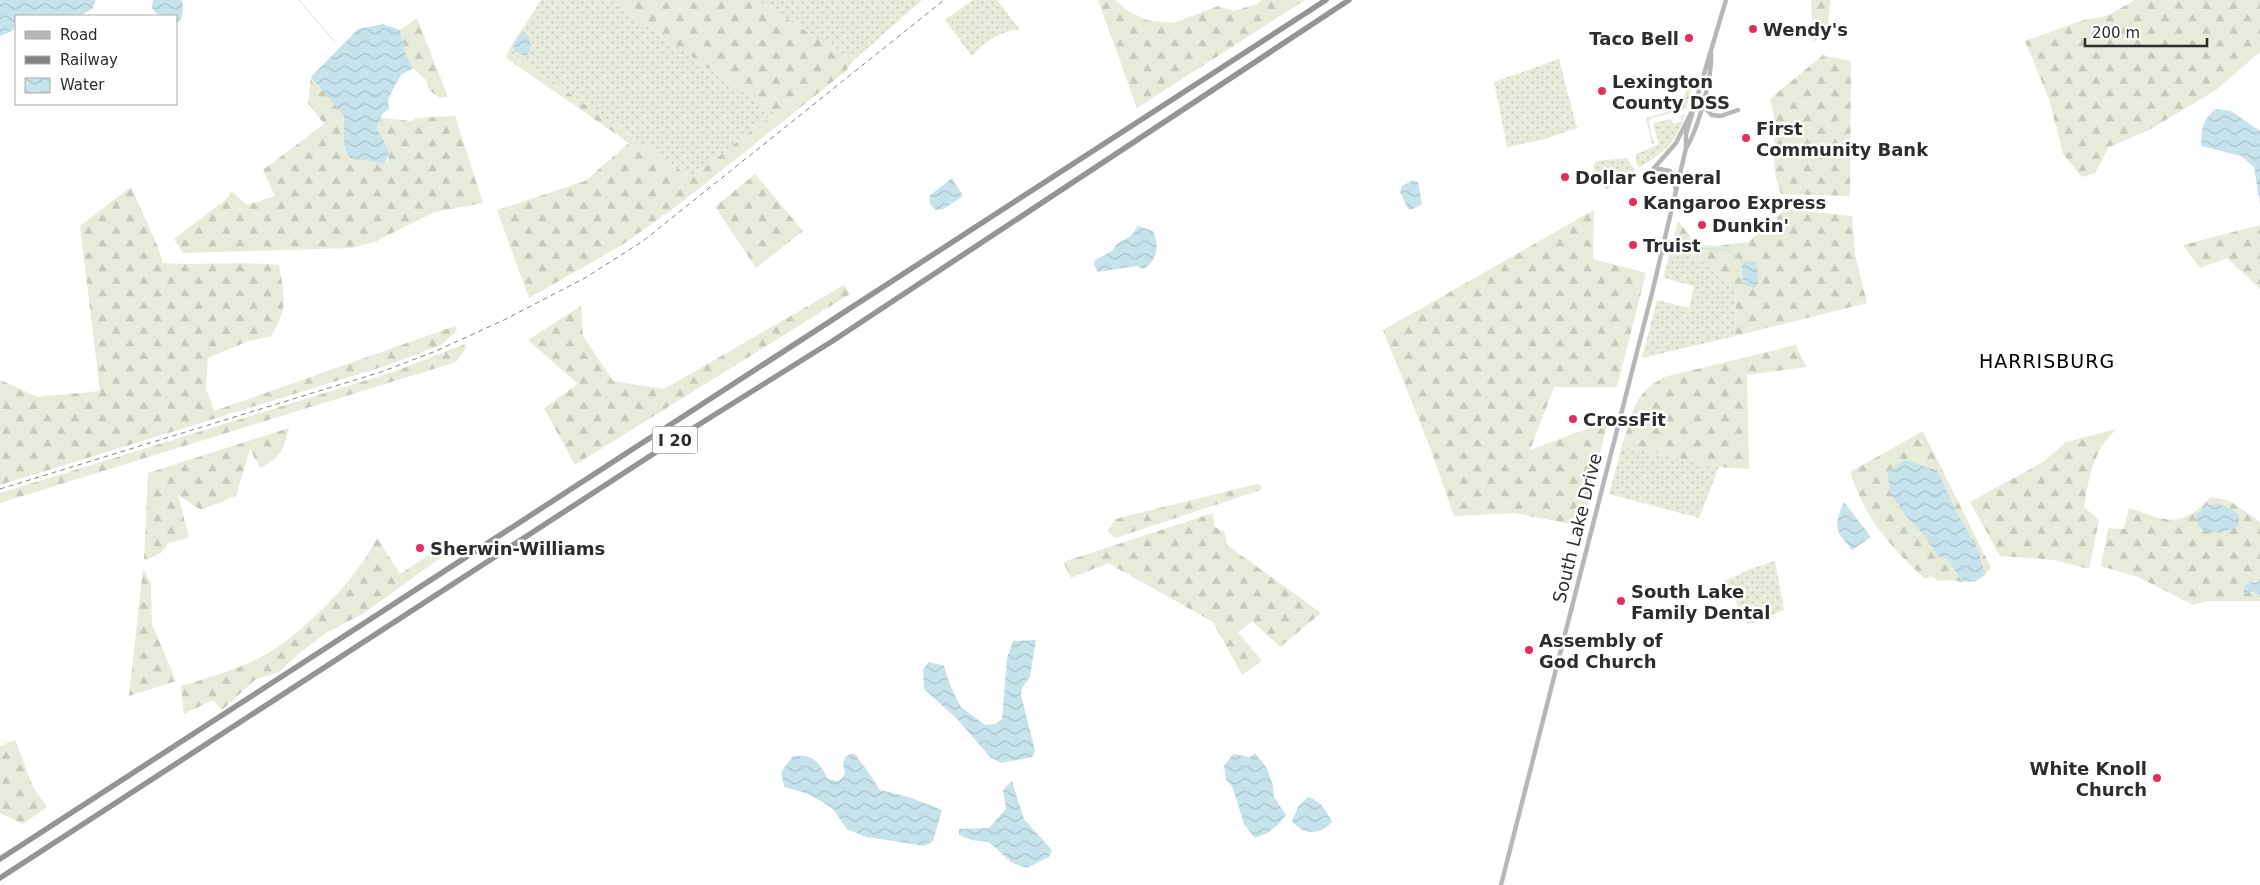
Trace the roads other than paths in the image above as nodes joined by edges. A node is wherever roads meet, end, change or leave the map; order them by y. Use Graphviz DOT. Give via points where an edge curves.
graph roads {
  1 [pos="1326,0"];
  2 [pos="1349,0"];
  3 [pos="1726,0"];
  4 [pos="1711,52"];
  5 [pos="1706,88"];
  6 [pos="1738,110"];
  7 [pos="1693,111"];
  8 [pos="1686,148"];
  9 [pos="1676,191"];
  10 [pos="0,859"];
  11 [pos="0,878"];
  12 [pos="1501,885"];
  1 -- 10 [label="highway, I 20"];
  2 -- 11 [label="highway, I 20" via="830,342"];
  3 -- 4 [label="main road, South Lake Drive"];
  4 -- 5 [label="main road, South Lake Drive" via="1712,65"];
  4 -- 7 [label="main road, South Lake Drive"];
  5 -- 6 [label="main road" via="1705,106 1710,114 1717,116"];
  5 -- 8 [label="main road, South Lake Drive" via="1695,133"];
  7 -- 8 [label="main road, South Lake Drive" via="1686,134"];
  7 -- 9 [label="main road" via="1679,140 1654,168 1670,171"];
  8 -- 9 [label="main road, South Lake Drive"];
  9 -- 12 [label="main road, South Lake Drive"];
}
